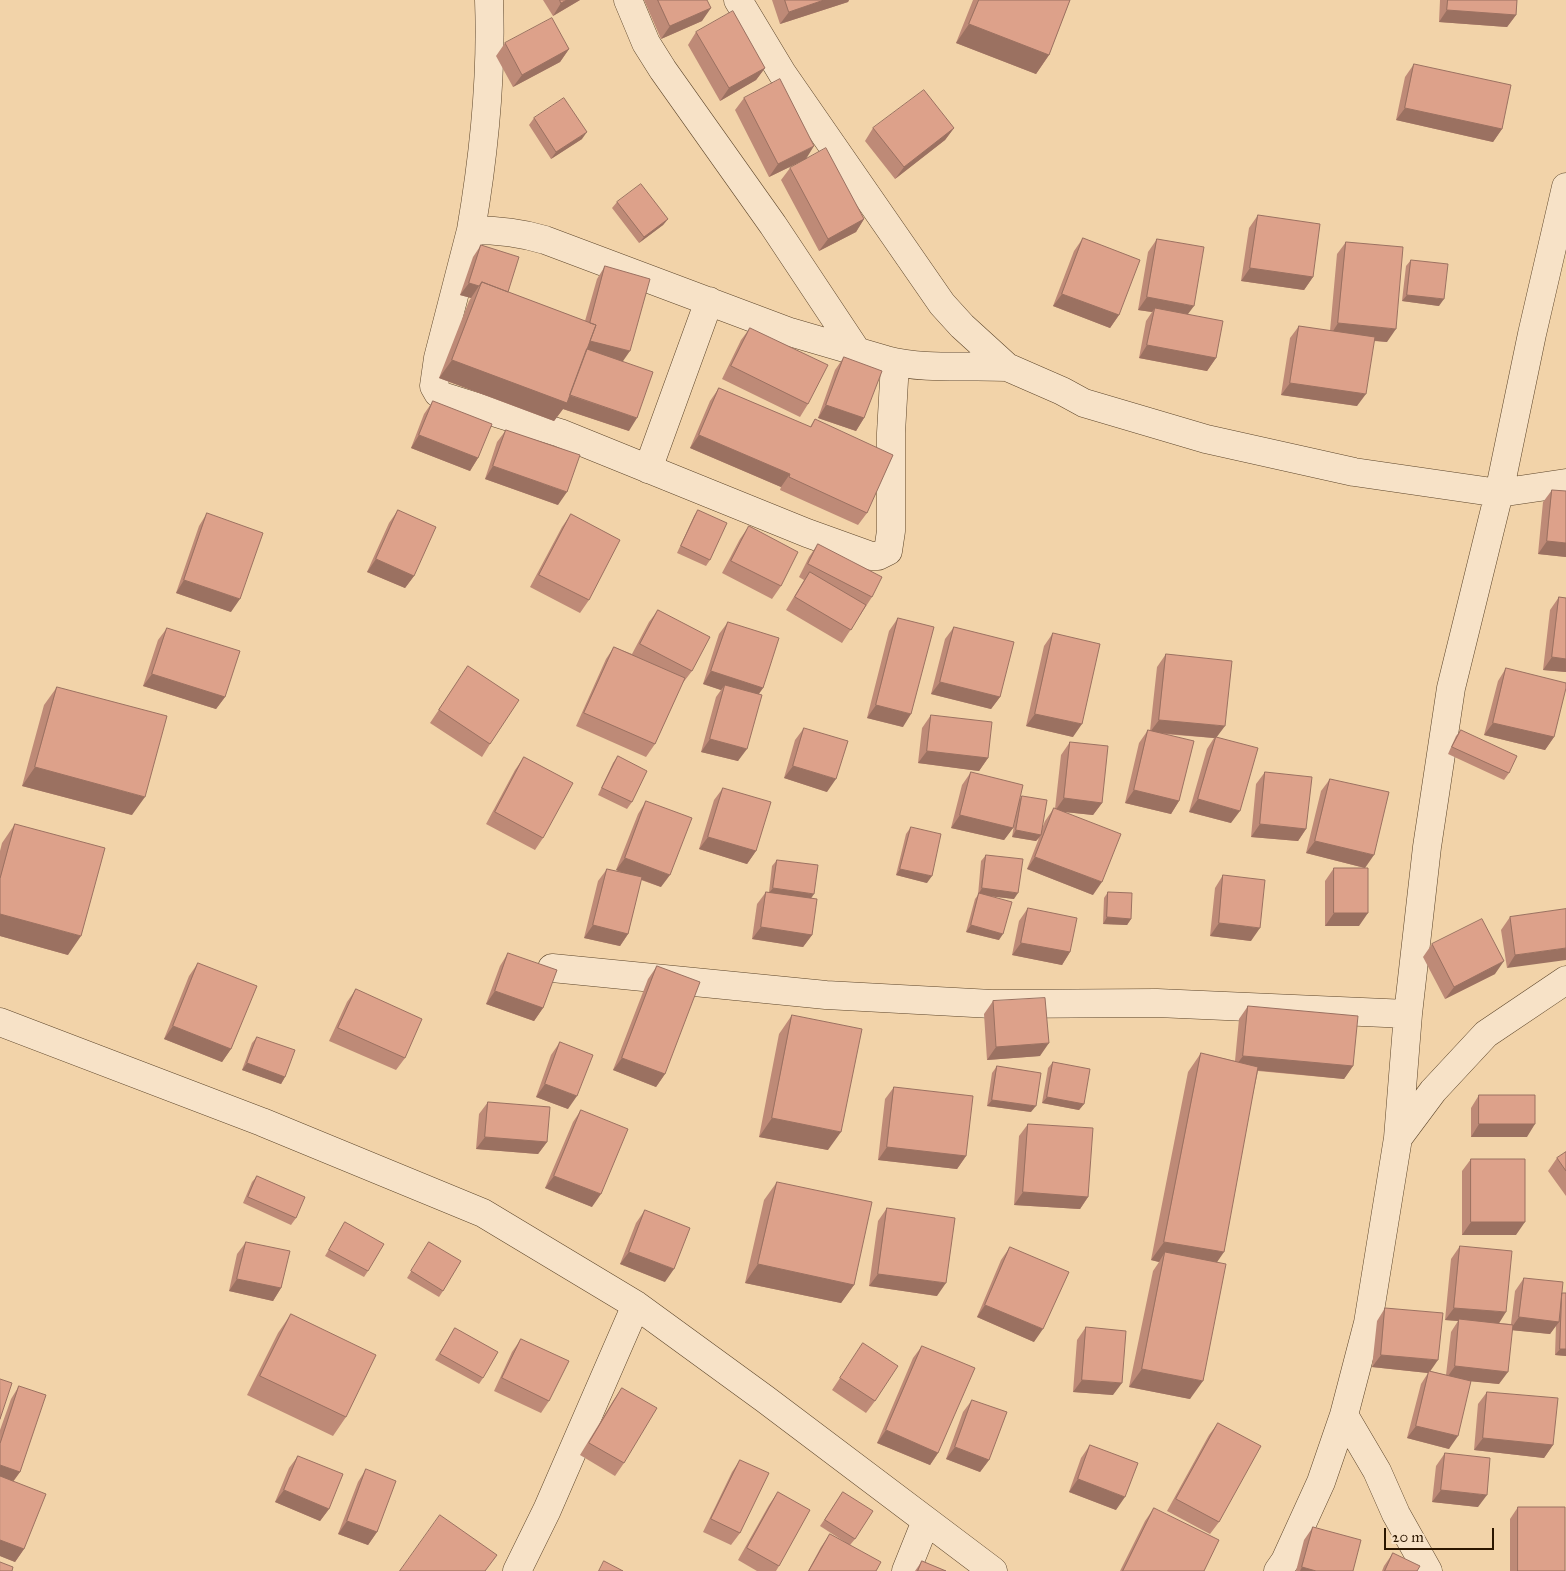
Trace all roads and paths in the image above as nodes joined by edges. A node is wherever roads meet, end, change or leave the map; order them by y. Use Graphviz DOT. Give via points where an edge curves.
graph roads {
  1 [pos="489,0"];
  2 [pos="628,0"];
  3 [pos="738,0"];
  4 [pos="1566,187"];
  5 [pos="471,230"];
  6 [pos="709,301"];
  7 [pos="856,350"];
  8 [pos="895,363"];
  9 [pos="1007,367"];
  10 [pos="648,468"];
  11 [pos="1566,483"];
  12 [pos="1499,493"];
  13 [pos="552,968"];
  14 [pos="1566,980"];
  15 [pos="1408,1014"];
  16 [pos="0,1022"];
  17 [pos="1398,1138"];
  18 [pos="636,1305"];
  19 [pos="1344,1415"];
  20 [pos="926,1521"];
  21 [pos="516,1571"];
  22 [pos="906,1571"];
  23 [pos="993,1571"];
  24 [pos="1278,1571"];
  25 [pos="1428,1571"];
  1 -- 5 [label="street" via="488,102"];
  2 -- 7 [label="street" via="646,43 663,70 773,225"];
  3 -- 9 [label="street" via="782,73 942,304"];
  4 -- 12 [label="street"];
  5 -- 6 [label="street" via="526,234"];
  5 -- 10 [label="street" via="438,358 435,390 442,396 560,433"];
  6 -- 7 [label="street" via="790,332"];
  6 -- 10 [label="street"];
  7 -- 8 [label="street"];
  8 -- 9 [label="street"];
  8 -- 10 [label="street" via="890,532 888,551 883,554 871,556 833,543"];
  9 -- 12 [label="street" via="1084,402 1206,440 1354,472"];
  11 -- 12 [label="street"];
  12 -- 15 [label="street" via="1451,688 1426,847"];
  13 -- 15 [label="street" via="816,994 992,1004 1157,1003"];
  14 -- 17 [label="street" via="1486,1034 1433,1091"];
  15 -- 17 [label="street"];
  16 -- 18 [label="street" via="262,1122 483,1213"];
  17 -- 19 [label="street" via="1368,1323"];
  18 -- 20 [label="street"];
  18 -- 21 [label="street" via="547,1510"];
  19 -- 24 [label="street" via="1321,1482"];
  19 -- 25 [label="street" via="1377,1471 1396,1514"];
  20 -- 22 [label="street"];
  20 -- 23 [label="street"];
}
